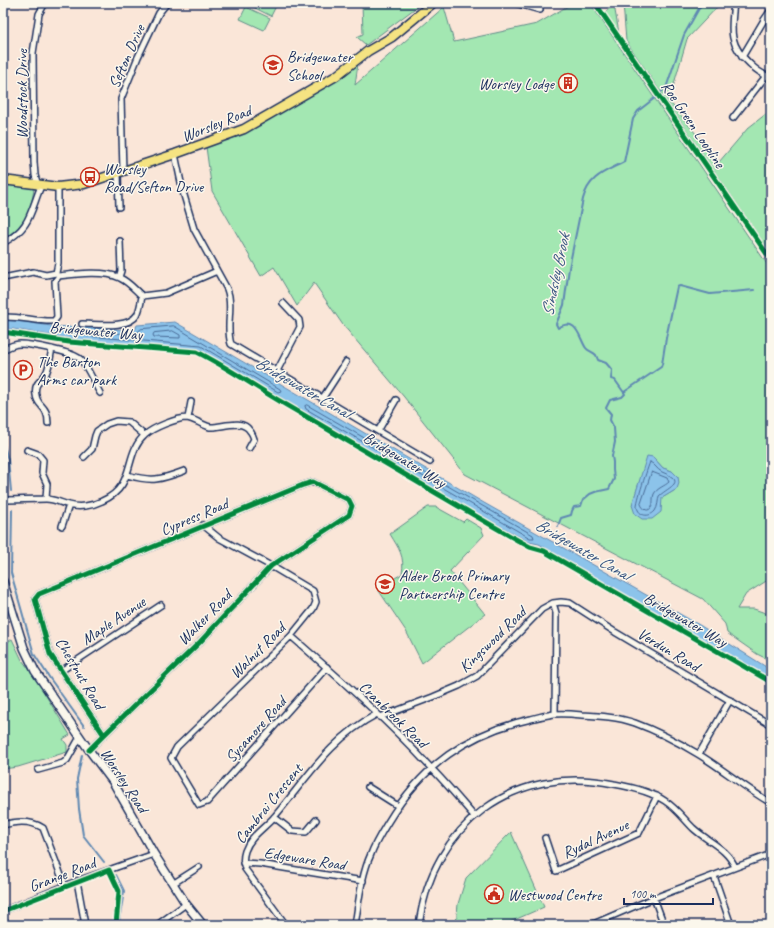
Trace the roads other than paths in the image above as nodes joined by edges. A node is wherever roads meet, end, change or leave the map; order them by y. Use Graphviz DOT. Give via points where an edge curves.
graph roads {
  1 [pos="45,3"];
  2 [pos="167,3"];
  3 [pos="433,3"];
  4 [pos="515,3"];
  5 [pos="734,3"];
  6 [pos="540,10"];
  7 [pos="771,10"];
  8 [pos="742,57"];
  9 [pos="768,77"];
  10 [pos="733,118"];
  11 [pos="175,154"];
  12 [pos="120,172"];
  13 [pos="3,180"];
  14 [pos="40,186"];
  15 [pos="58,187"];
  16 [pos="119,207"];
  17 [pos="120,241"];
  18 [pos="3,243"];
  19 [pos="217,271"];
  20 [pos="119,277"];
  21 [pos="3,278"];
  22 [pos="142,296"];
  23 [pos="283,303"];
  24 [pos="3,317"];
  25 [pos="82,324"];
  26 [pos="3,350"];
  27 [pos="52,350"];
  28 [pos="346,362"];
  29 [pos="277,371"];
  30 [pos="100,393"];
  31 [pos="322,399"];
  32 [pos="396,400"];
  33 [pos="192,402"];
  34 [pos="188,418"];
  35 [pos="48,423"];
  36 [pos="378,431"];
  37 [pos="144,435"];
  38 [pos="249,448"];
  39 [pos="27,450"];
  40 [pos="84,456"];
  41 [pos="430,462"];
  42 [pos="184,471"];
  43 [pos="127,475"];
  44 [pos="46,499"];
  45 [pos="3,500"];
  46 [pos="69,506"];
  47 [pos="349,514"];
  48 [pos="204,525"];
  49 [pos="62,526"];
  50 [pos="271,566"];
  51 [pos="3,581"];
  52 [pos="35,599"];
  53 [pos="553,603"];
  54 [pos="160,605"];
  55 [pos="291,636"];
  56 [pos="327,667"];
  57 [pos="61,671"];
  58 [pos="730,700"];
  59 [pos="555,714"];
  60 [pos="379,716"];
  61 [pos="771,725"];
  62 [pos="104,735"];
  63 [pos="80,737"];
  64 [pos="89,750"];
  65 [pos="699,754"];
  66 [pos="431,768"];
  67 [pos="38,770"];
  68 [pos="368,787"];
  69 [pos="657,796"];
  70 [pos="771,802"];
  71 [pos="199,805"];
  72 [pos="398,806"];
  73 [pos="474,816"];
  74 [pos="274,817"];
  75 [pos="316,820"];
  76 [pos="3,825"];
  77 [pos="545,838"];
  78 [pos="154,854"];
  79 [pos="771,854"];
  80 [pos="243,863"];
  81 [pos="199,867"];
  82 [pos="734,867"];
  83 [pos="714,876"];
  84 [pos="77,881"];
  85 [pos="362,881"];
  86 [pos="174,883"];
  87 [pos="65,886"];
  88 [pos="654,898"];
  89 [pos="186,904"];
  90 [pos="3,910"];
  91 [pos="85,925"];
  92 [pos="157,925"];
  93 [pos="203,925"];
  94 [pos="286,925"];
  95 [pos="355,925"];
  96 [pos="419,925"];
  97 [pos="591,925"];
  98 [pos="664,925"];
  99 [pos="731,925"];
  1 -- 14 [label="street, Woodstock Drive" via="39,14 33,53 34,168"];
  2 -- 12 [label="street, Sefton Drive" via="159,13 121,99"];
  3 -- 11 [label="main road, Worsley Road" via="392,37 368,51 336,76 244,129"];
  4 -- 6 [label="street"];
  5 -- 8 [label="street" via="733,39"];
  7 -- 8 [label="street"];
  8 -- 9 [label="street"];
  9 -- 10 [label="street"];
  11 -- 12 [label="main road, Worsley Road"];
  11 -- 19 [label="street" via="182,192 194,229"];
  12 -- 15 [label="main road, Worsley Road" via="84,184"];
  12 -- 16 [label="street, Sefton Drive"];
  13 -- 14 [label="main road, Worsley Road"];
  14 -- 15 [label="main road, Worsley Road"];
  14 -- 18 [label="street" via="27,224"];
  15 -- 21 [label="street" via="56,272 46,275 33,272"];
  17 -- 20 [label="street"];
  19 -- 22 [label="street" via="166,293"];
  19 -- 29 [label="street" via="228,288 230,297 228,335 231,344"];
  20 -- 22 [label="street"];
  20 -- 24 [label="street" via="100,274 58,276 55,281 57,317 54,321"];
  22 -- 25 [label="street" via="138,313 134,319 126,323"];
  23 -- 29 [label="street" via="299,320 300,327"];
  26 -- 27 [label="street" via="21,344"];
  27 -- 30 [label="street" via="79,358"];
  27 -- 35 [label="street" via="47,372 35,390 37,401 47,412"];
  28 -- 31 [label="street"];
  29 -- 31 [label="street"];
  31 -- 36 [label="street"];
  32 -- 36 [label="street"];
  33 -- 34 [label="street"];
  34 -- 37 [label="street" via="161,426"];
  34 -- 38 [label="street" via="209,426 234,424 247,427 254,439"];
  36 -- 41 [label="street"];
  37 -- 40 [label="street" via="129,422 116,421 107,424 97,431 92,449"];
  37 -- 43 [label="street" via="135,450"];
  39 -- 44 [label="street" via="38,454 43,460 42,473 47,484"];
  42 -- 43 [label="street" via="154,480"];
  43 -- 46 [label="street" via="116,493 102,501 88,506"];
  44 -- 45 [label="street"];
  44 -- 46 [label="street"];
  46 -- 49 [label="street"];
  47 -- 48 [label="street, Cypress Road" via="352,506 349,500 313,482"];
  47 -- 50 [label="street, Walker Road"];
  48 -- 50 [label="street" via="219,538"];
  48 -- 52 [label="street, Cypress Road" via="39,594"];
  50 -- 55 [label="street, Walnut Road" via="313,591 316,602 313,609"];
  50 -- 62 [label="street, Walker Road" via="200,642"];
  51 -- 63 [label="main road, Worsley Road" via="24,648 35,671"];
  52 -- 57 [label="street, Chestnut Road" via="50,654"];
  53 -- 58 [label="street, Verdun Road" via="570,603"];
  53 -- 59 [label="street" via="556,613"];
  53 -- 60 [label="street, Kingswood Road" via="542,609 477,676 433,697"];
  54 -- 57 [label="street, Maple Avenue"];
  55 -- 56 [label="street, Cranbrook Road"];
  55 -- 71 [label="street, Walnut Road" via="177,747 171,758"];
  56 -- 60 [label="street, Cranbrook Road"];
  56 -- 71 [label="street, Sycamore Road" via="207,802"];
  57 -- 62 [label="street, Chestnut Road"];
  58 -- 61 [label="street, Verdun Road"];
  58 -- 65 [label="street"];
  59 -- 65 [label="street" via="596,715 623,720 666,736"];
  59 -- 66 [label="street" via="509,725 483,735 455,749"];
  60 -- 66 [label="street, Cranbrook Road"];
  60 -- 74 [label="street, Cambrai Crescent" via="353,729 326,753"];
  62 -- 64 [label="street, Walker Road"];
  63 -- 64 [label="main road, Worsley Road"];
  63 -- 67 [label="street" via="67,760"];
  64 -- 78 [label="main road, Worsley Road" via="113,782"];
  65 -- 70 [label="street"];
  66 -- 72 [label="street"];
  66 -- 73 [label="street, Cranbrook Road"];
  68 -- 72 [label="street"];
  69 -- 73 [label="street" via="605,782 585,779 564,780 513,791"];
  69 -- 77 [label="street, Rydal Avenue" via="639,833 556,871"];
  69 -- 82 [label="street" via="727,854"];
  72 -- 85 [label="street" via="379,836"];
  73 -- 96 [label="street" via="450,843 435,870"];
  74 -- 75 [label="street" via="292,831 306,832"];
  74 -- 80 [label="street, Cambrai Crescent" via="247,846"];
  76 -- 87 [label="street" via="26,822 42,828"];
  78 -- 84 [label="street, Grange Road"];
  78 -- 86 [label="main road, Worsley Road"];
  79 -- 82 [label="street"];
  80 -- 85 [label="street, Edgeware Road"];
  80 -- 94 [label="street, Cambrai Crescent" via="244,869"];
  81 -- 86 [label="street"];
  82 -- 83 [label="street"];
  83 -- 88 [label="street"];
  83 -- 99 [label="street"];
  84 -- 87 [label="street, Grange Road"];
  84 -- 91 [label="street"];
  85 -- 95 [label="street"];
  86 -- 89 [label="main road, Worsley Road"];
  87 -- 90 [label="street, Grange Road"];
  88 -- 97 [label="street"];
  88 -- 98 [label="street"];
  89 -- 92 [label="street"];
  89 -- 93 [label="main road, Worsley Road"];
}
